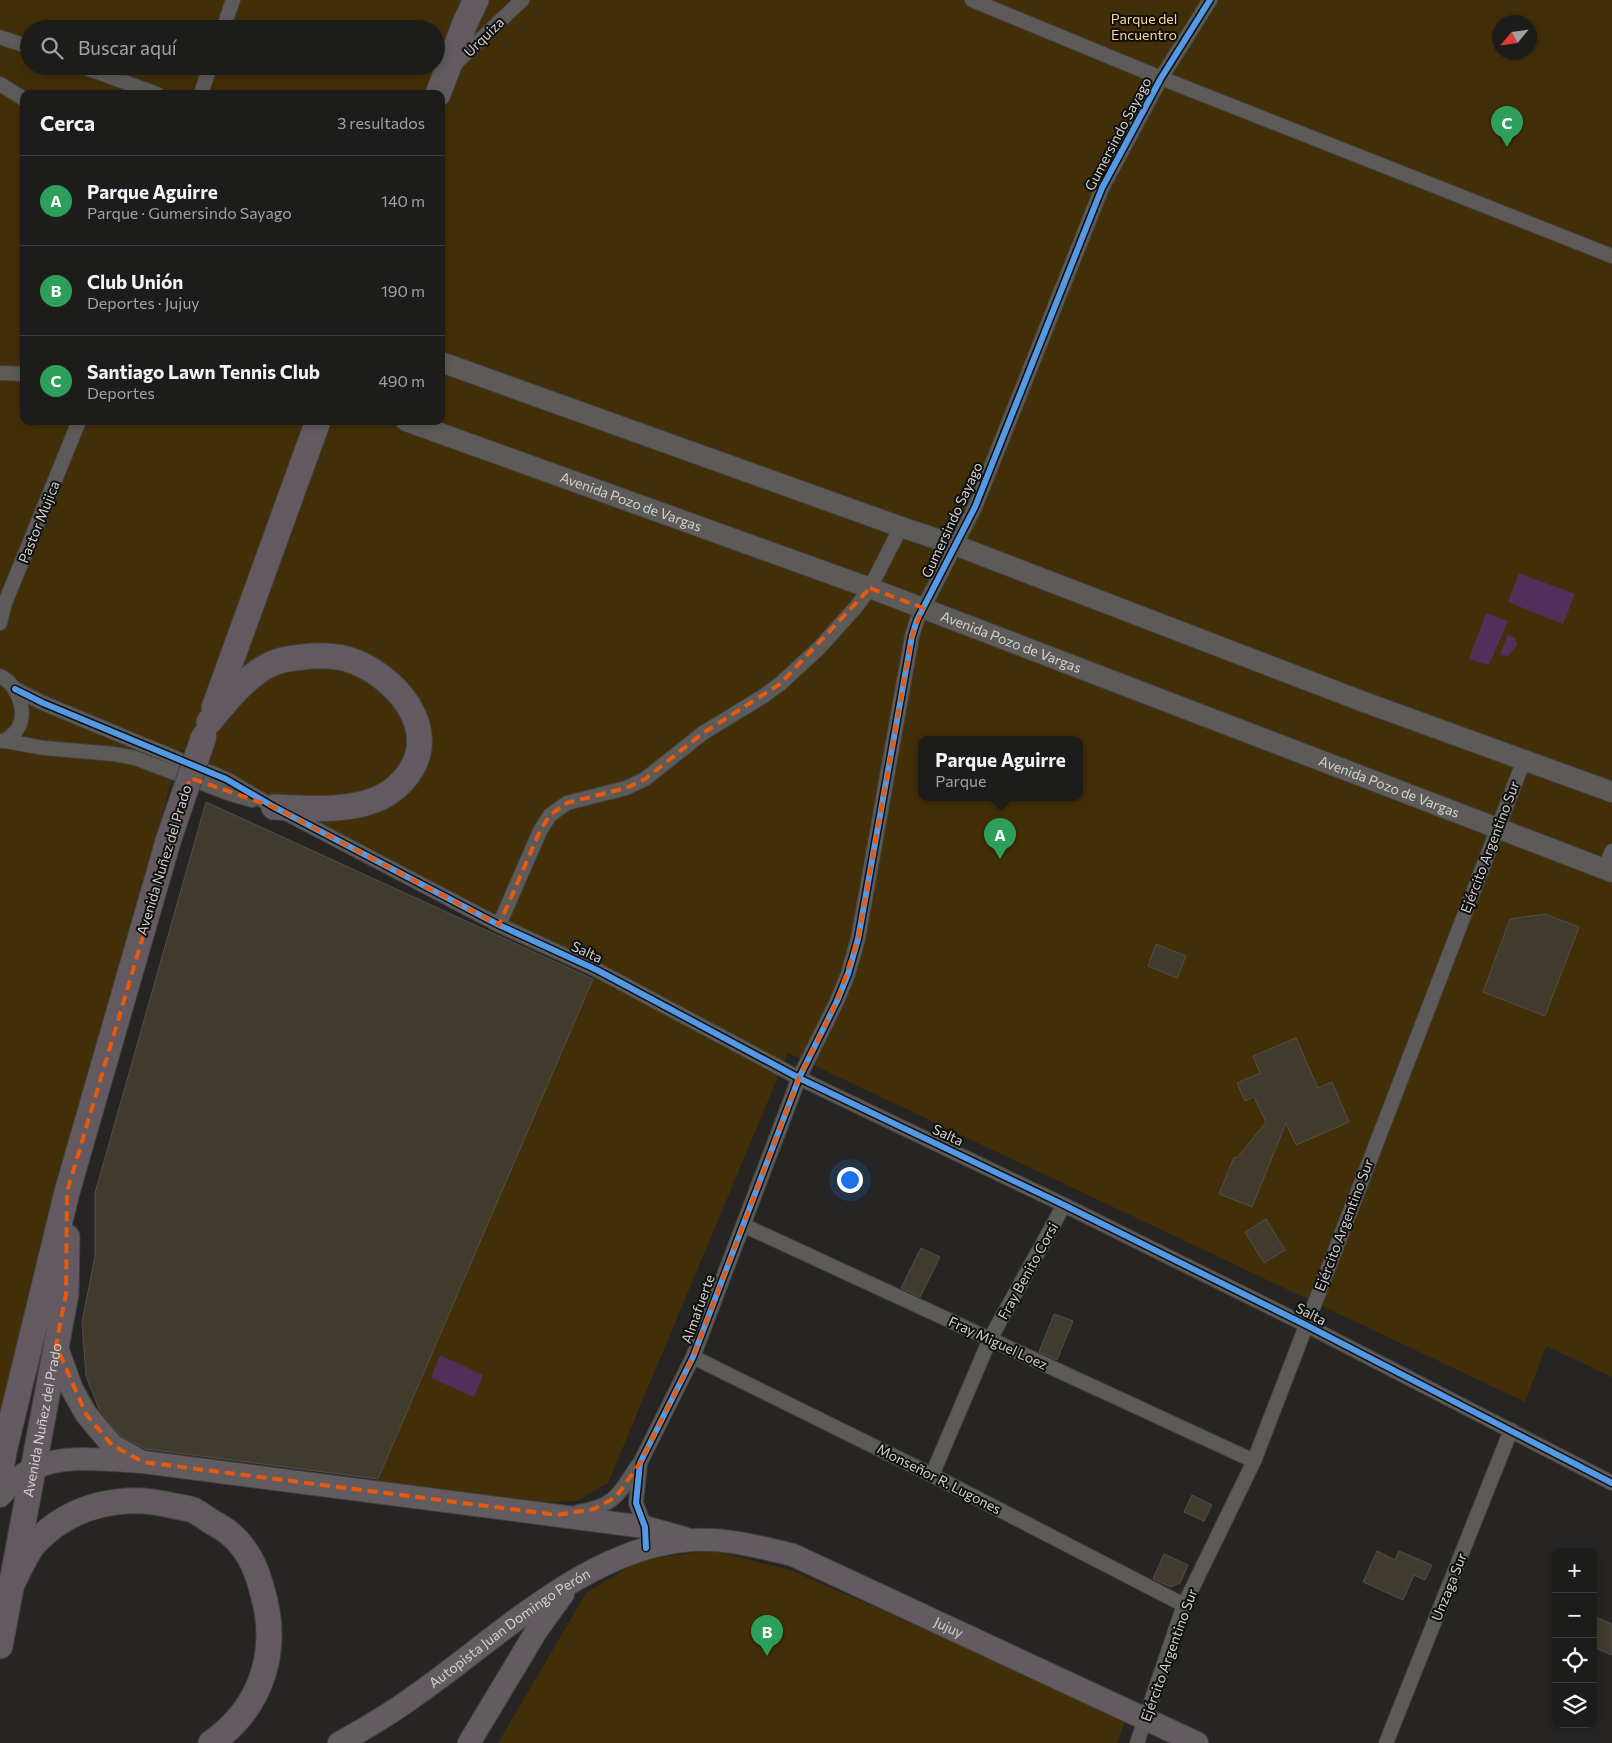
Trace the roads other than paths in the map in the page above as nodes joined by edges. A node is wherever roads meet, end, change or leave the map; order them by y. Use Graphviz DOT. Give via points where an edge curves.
graph roads {
  1 [pos="233,0"];
  2 [pos="476,0"];
  3 [pos="522,0"];
  4 [pos="972,0"];
  5 [pos="1210,0"];
  6 [pos="226,20"];
  7 [pos="0,37"];
  8 [pos="20,44"];
  9 [pos="445,73"];
  10 [pos="105,75"];
  11 [pos="207,75"];
  12 [pos="1161,78"];
  13 [pos="0,84"];
  14 [pos="441,84"];
  15 [pos="146,90"];
  16 [pos="202,90"];
  17 [pos="20,96"];
  18 [pos="1612,256"];
  19 [pos="445,363"];
  20 [pos="0,373"];
  21 [pos="20,374"];
  22 [pos="77,425"];
  23 [pos="317,425"];
  24 [pos="417,425"];
  25 [pos="901,527"];
  26 [pos="955,545"];
  27 [pos="870,588"];
  28 [pos="923,608"];
  29 [pos="0,622"];
  30 [pos="0,676"];
  31 [pos="15,689"];
  32 [pos="206,729"];
  33 [pos="2,741"];
  34 [pos="1524,760"];
  35 [pos="1612,792"];
  36 [pos="274,807"];
  37 [pos="1497,827"];
  38 [pos="1609,864"];
  39 [pos="499,925"];
  40 [pos="799,1078"];
  41 [pos="67,1192"];
  42 [pos="1064,1205"];
  43 [pos="743,1225"];
  44 [pos="1306,1325"];
  45 [pos="990,1339"];
  46 [pos="56,1345"];
  47 [pos="693,1357"];
  48 [pos="1511,1430"];
  49 [pos="1254,1461"];
  50 [pos="142,1462"];
  51 [pos="640,1462"];
  52 [pos="33,1469"];
  53 [pos="932,1475"];
  54 [pos="0,1476"];
  55 [pos="1612,1483"];
  56 [pos="0,1496"];
  57 [pos="557,1515"];
  58 [pos="645,1537"];
  59 [pos="692,1540"];
  60 [pos="571,1583"];
  61 [pos="11,1586"];
  62 [pos="1184,1605"];
  63 [pos="0,1646"];
  64 [pos="1146,1719"];
  65 [pos="211,1743"];
  66 [pos="339,1743"];
  67 [pos="470,1743"];
  68 [pos="1137,1743"];
  69 [pos="1196,1743"];
  70 [pos="1386,1743"];
  1 -- 6 [label="street"];
  2 -- 9 [label="highway"];
  3 -- 14 [label="street, Urquiza"];
  4 -- 12 [label="street"];
  5 -- 12 [label="street, Gumersindo Sayago"];
  7 -- 8 [label="street"];
  10 -- 15 [label="street"];
  11 -- 16 [label="street"];
  12 -- 18 [label="street"];
  12 -- 26 [label="street, Gumersindo Sayago" via="1102,188 975,507"];
  13 -- 17 [label="street"];
  19 -- 25 [label="main road"];
  20 -- 21 [label="street"];
  22 -- 29 [label="street, Pastor Mujica"];
  23 -- 32 [label="highway, Avenida Nuñez del Prado"];
  24 -- 27 [label="main road, Avenida Pozo de Vargas"];
  25 -- 26 [label="main road"];
  25 -- 27 [label="street"];
  26 -- 28 [label="street, Gumersindo Sayago"];
  26 -- 34 [label="main road"];
  27 -- 28 [label="main road, Avenida Pozo de Vargas"];
  27 -- 39 [label="street" via="819,648 762,697 698,737 645,779 626,788 567,803 550,815"];
  28 -- 37 [label="main road, Avenida Pozo de Vargas"];
  28 -- 40 [label="street, Gumersindo Sayago" via="912,636 858,939 837,1002"];
  30 -- 31 [label="street"];
  31 -- 33 [label="street" via="22,709 22,722 18,731"];
  31 -- 36 [label="street" via="226,780"];
  32 -- 36 [label="highway" via="254,674 271,664 294,657 321,654 347,659 393,686 415,718 420,737 412,770 399,787 363,804 341,808"];
  32 -- 41 [label="highway, Avenida Nuñez del Prado, bridge" via="169,838"];
  33 -- 36 [label="street" via="135,758"];
  34 -- 35 [label="main road"];
  34 -- 37 [label="street, Ejército Argentino Sur"];
  36 -- 39 [label="street, Salta"];
  37 -- 38 [label="main road, Avenida Pozo de Vargas"];
  37 -- 44 [label="street, Ejército Argentino Sur"];
  39 -- 40 [label="street, Salta" via="597,970"];
  40 -- 42 [label="street, Salta"];
  40 -- 43 [label="street, Almafuerte"];
  41 -- 46 [label="highway, Avenida Nuñez del Prado" via="66,1294"];
  41 -- 54 [label="highway, Avenida Nuñez del Prado"];
  42 -- 44 [label="street, Salta"];
  42 -- 45 [label="street, Fray Benito Corsi"];
  43 -- 45 [label="street, Fray Miguel Loez"];
  43 -- 47 [label="street, Almafuerte"];
  44 -- 48 [label="street, Salta"];
  44 -- 49 [label="street, Ejército Argentino Sur"];
  45 -- 49 [label="street, Fray Miguel Loez"];
  45 -- 53 [label="street, Fray Benito Corsi"];
  46 -- 50 [label="main road" via="86,1414 112,1445"];
  46 -- 52 [label="highway, Avenida Nuñez del Prado"];
  47 -- 51 [label="street, Almafuerte"];
  47 -- 53 [label="street, Monseñor R. Lugones"];
  48 -- 55 [label="street, Salta"];
  48 -- 70 [label="street, Unzaga Sur"];
  49 -- 62 [label="street, Ejército Argentino Sur"];
  50 -- 52 [label="main road" via="71,1459"];
  50 -- 57 [label="main road"];
  51 -- 57 [label="street" via="616,1497 604,1505"];
  51 -- 58 [label="street, Almafuerte" via="636,1503"];
  52 -- 56 [label="main road"];
  52 -- 61 [label="highway, Avenida Nuñez del Prado"];
  53 -- 62 [label="street, Monseñor R. Lugones"];
  57 -- 58 [label="main road"];
  58 -- 59 [label="main road, Autopista Juan Domingo Perón"];
  58 -- 60 [label="main road, Autopista Juan Domingo Perón"];
  59 -- 64 [label="main road, Jujuy" via="729,1541 793,1554"];
  60 -- 66 [label="main road, Autopista Juan Domingo Perón" via="416,1696"];
  60 -- 67 [label="main road" via="537,1630"];
  61 -- 63 [label="highway, Avenida Nuñez del Prado"];
  61 -- 65 [label="highway" via="34,1544 59,1522 94,1506 124,1500 157,1501 192,1510 228,1532 256,1567 270,1629 268,1663 242,1715"];
  62 -- 64 [label="street, Ejército Argentino Sur"];
  64 -- 68 [label="street, Ejército Argentino Sur"];
  64 -- 69 [label="main road, Jujuy"];
}
